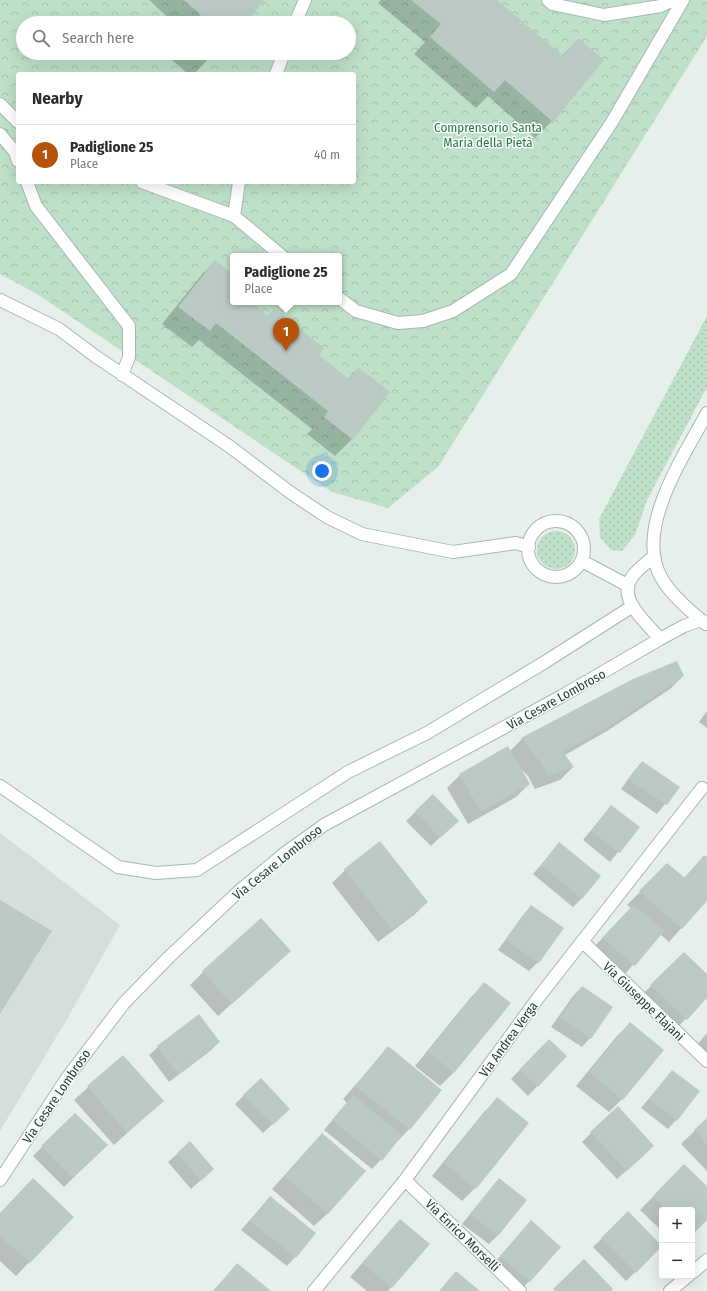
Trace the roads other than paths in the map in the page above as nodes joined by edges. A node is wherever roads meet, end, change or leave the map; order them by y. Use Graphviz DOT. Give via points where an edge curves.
graph roads {
  1 [pos="305,0"];
  2 [pos="548,0"];
  3 [pos="673,0"];
  4 [pos="683,0"];
  5 [pos="298,16"];
  6 [pos="281,60"];
  7 [pos="277,72"];
  8 [pos="0,104"];
  9 [pos="16,120"];
  10 [pos="0,134"];
  11 [pos="16,155"];
  12 [pos="28,184"];
  13 [pos="147,184"];
  14 [pos="239,184"];
  15 [pos="234,216"];
  16 [pos="278,253"];
  17 [pos="0,300"];
  18 [pos="342,300"];
  19 [pos="122,375"];
  20 [pos="707,413"];
  21 [pos="528,547"];
  22 [pos="654,556"];
  23 [pos="582,561"];
  24 [pos="627,585"];
  25 [pos="632,606"];
  26 [pos="704,623"];
  27 [pos="660,639"];
  28 [pos="0,786"];
  29 [pos="702,788"];
  30 [pos="582,941"];
  31 [pos="707,1060"];
  32 [pos="0,1180"];
  33 [pos="405,1180"];
  34 [pos="707,1260"];
  35 [pos="695,1270"];
  36 [pos="684,1279"];
  37 [pos="314,1291"];
  38 [pos="520,1291"];
  39 [pos="670,1291"];
  1 -- 5 [label="street"];
  2 -- 3 [label="street" via="552,4 604,15 661,6"];
  4 -- 18 [label="street" via="612,122 510,274 453,311 423,321 398,323 356,311"];
  6 -- 7 [label="street"];
  8 -- 9 [label="street"];
  10 -- 11 [label="street"];
  12 -- 19 [label="street" via="36,206 129,326 129,357"];
  13 -- 15 [label="street"];
  14 -- 15 [label="street"];
  15 -- 16 [label="street"];
  17 -- 19 [label="street" via="59,328"];
  19 -- 21 [label="street" via="229,446 327,517 362,534 453,552 516,543"];
  20 -- 22 [label="street" via="659,509 654,531"];
  21 -- 23 [label="street" via="534,567 551,577 562,577 571,573"];
  21 -- 23 [label="street" via="538,529 548,523 563,522 578,532 582,539"];
  22 -- 24 [label="street" via="632,576"];
  22 -- 26 [label="street" via="665,584"];
  23 -- 24 [label="street"];
  24 -- 25 [label="street" via="628,598"];
  25 -- 27 [label="street"];
  25 -- 28 [label="street" via="427,733 348,772 197,870 156,873 118,867"];
  26 -- 27 [label="street, Via Cesare Lombroso" via="684,626"];
  27 -- 32 [label="street, Via Cesare Lombroso" via="562,696 324,825 285,853 238,892 124,1003 67,1078"];
  29 -- 30 [label="street, Via Andrea Verga"];
  30 -- 31 [label="street, Via Giuseppe Flajani"];
  30 -- 33 [label="street, Via Andrea Verga"];
  33 -- 37 [label="street, Via Andrea Verga"];
  33 -- 38 [label="street, Via Enrico Morselli"];
  34 -- 35 [label="street"];
  36 -- 39 [label="street"];
}
